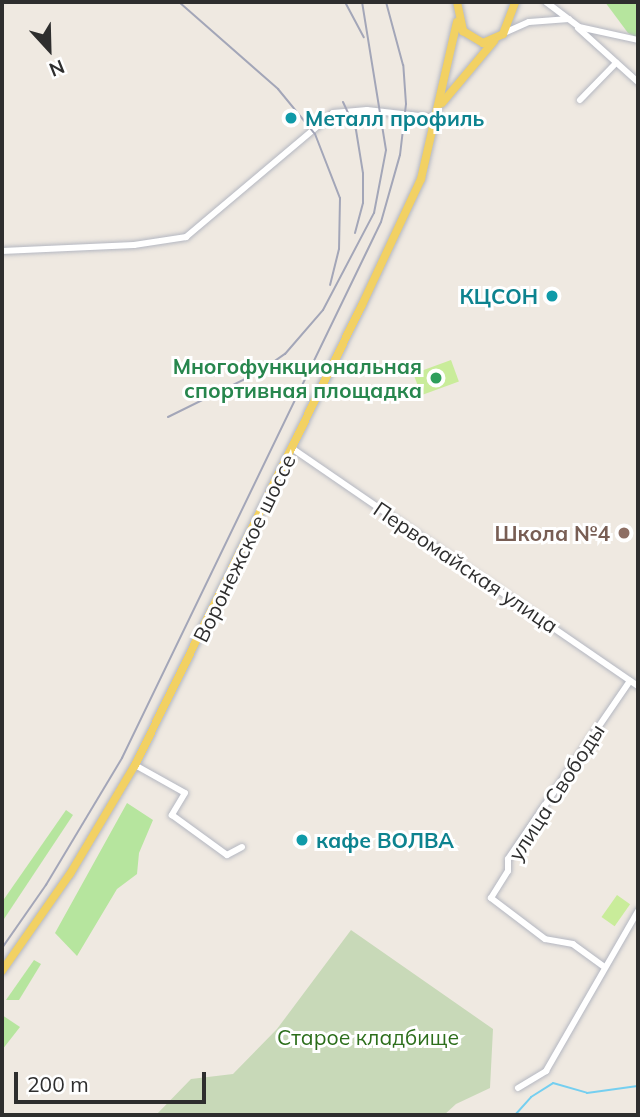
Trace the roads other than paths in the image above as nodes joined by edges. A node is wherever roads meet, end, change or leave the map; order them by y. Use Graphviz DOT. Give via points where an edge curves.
graph roads {
  1 [pos="457,2"];
  2 [pos="515,2"];
  3 [pos="546,2"];
  4 [pos="569,19"];
  5 [pos="457,22"];
  6 [pos="498,37"];
  7 [pos="638,40"];
  8 [pos="616,63"];
  9 [pos="638,82"];
  10 [pos="580,100"];
  11 [pos="442,103"];
  12 [pos="438,118"];
  13 [pos="2,251"];
  14 [pos="292,449"];
  15 [pos="630,681"];
  16 [pos="638,686"];
  17 [pos="135,765"];
  18 [pos="242,847"];
  19 [pos="638,911"];
  20 [pos="603,966"];
  21 [pos="2,971"];
  22 [pos="518,1088"];
  1 -- 5 [label="main road, Воронежское шоссе"];
  2 -- 6 [label="main road, Воронежское шоссе" via="509,23"];
  3 -- 4 [label="street"];
  4 -- 6 [label="street" via="529,22"];
  4 -- 7 [label="street" via="591,31"];
  4 -- 8 [label="street"];
  5 -- 6 [label="main road" via="471,40 487,43"];
  5 -- 11 [label="main road, Воронежское шоссе" via="444,70"];
  6 -- 11 [label="main road, Воронежское шоссе"];
  8 -- 9 [label="street"];
  8 -- 10 [label="street"];
  11 -- 12 [label="main road, Воронежское шоссе"];
  12 -- 13 [label="street" via="367,110 333,113 186,237 134,245"];
  12 -- 14 [label="main road, Воронежское шоссе" via="409,205"];
  14 -- 15 [label="street, Первомайская улица"];
  14 -- 17 [label="main road, Воронежское шоссе"];
  15 -- 16 [label="street, Первомайская улица"];
  15 -- 20 [label="street, улица Свободы" via="508,859 508,871 491,898 545,939 573,944"];
  17 -- 18 [label="street" via="185,793 172,815 227,855"];
  17 -- 21 [label="main road, Воронежское шоссе" via="69,874"];
  19 -- 20 [label="street"];
  20 -- 22 [label="street" via="545,1071"];
}
